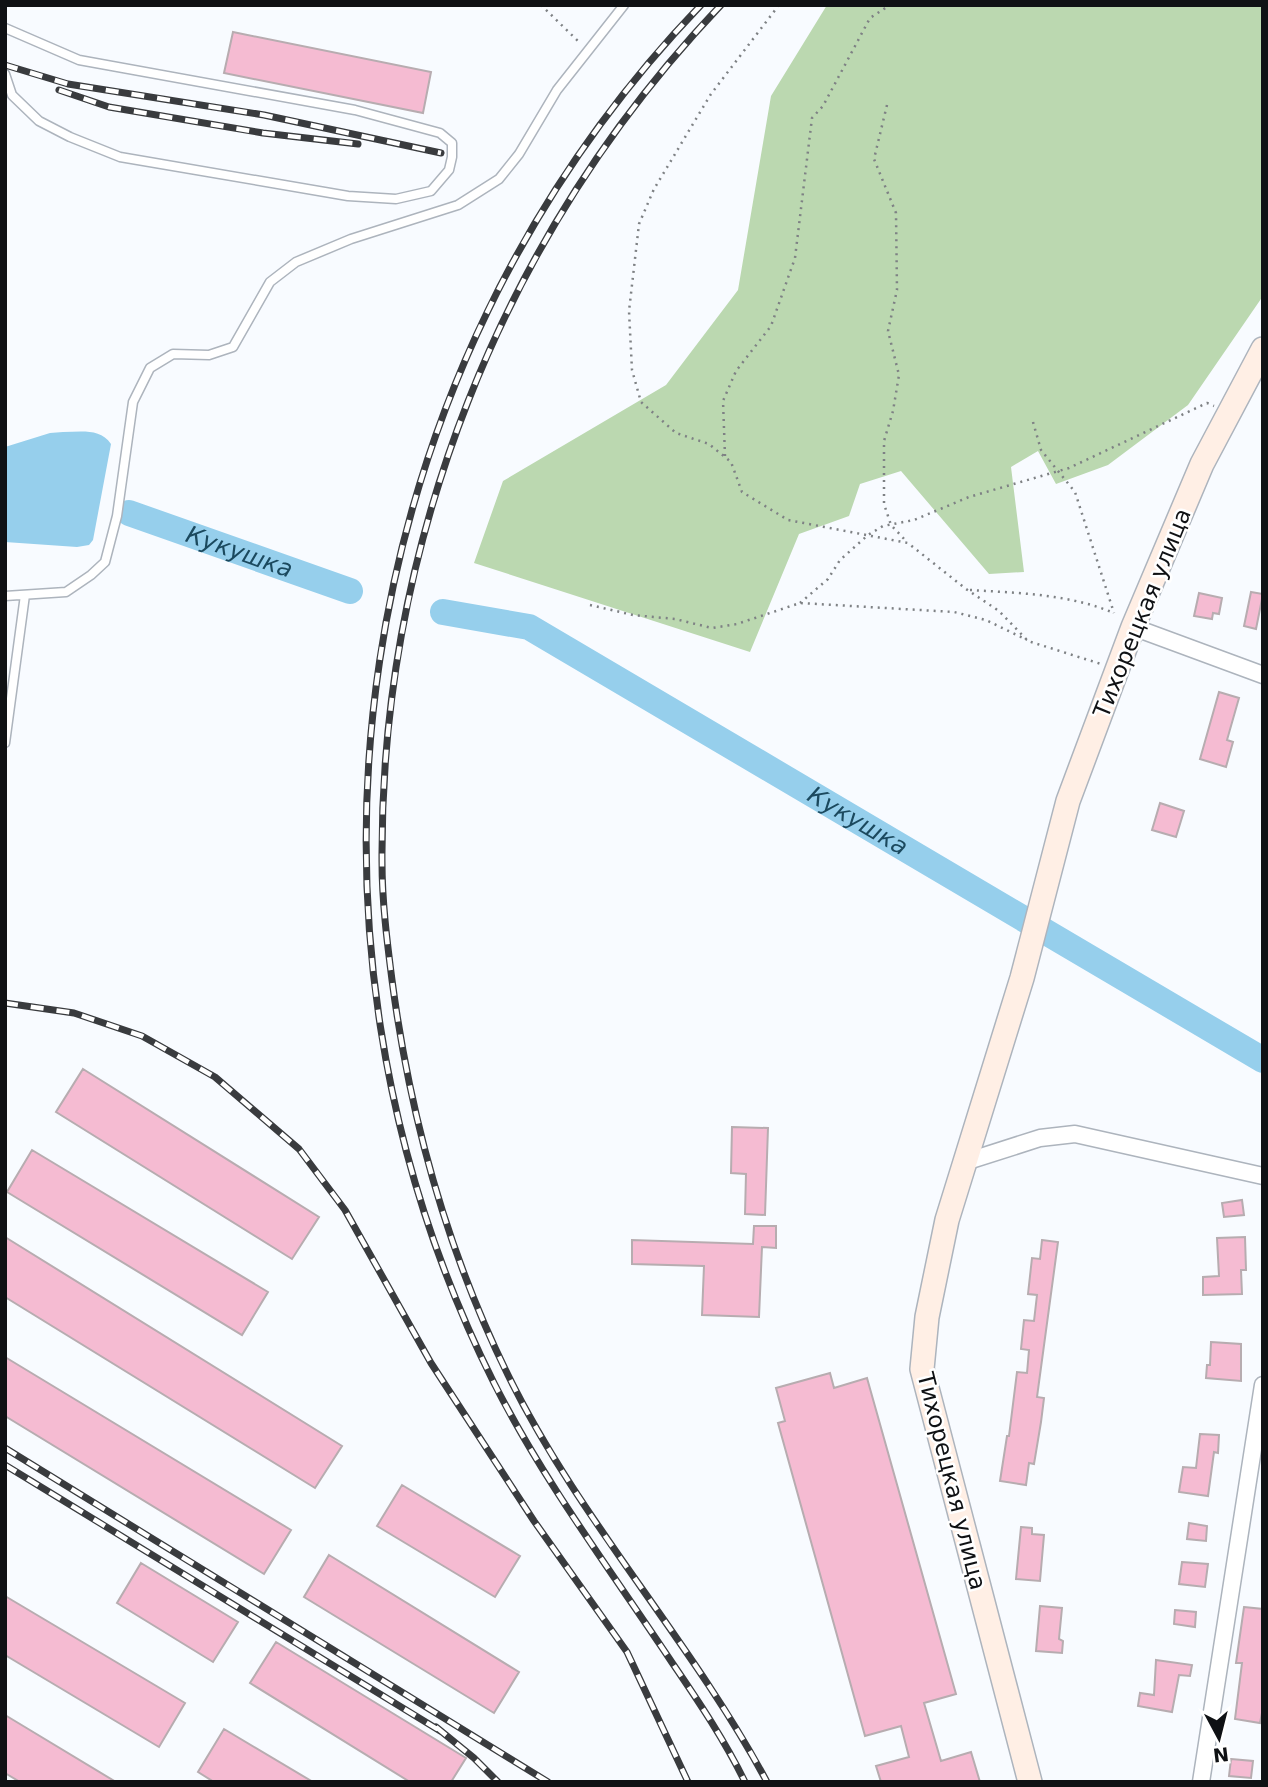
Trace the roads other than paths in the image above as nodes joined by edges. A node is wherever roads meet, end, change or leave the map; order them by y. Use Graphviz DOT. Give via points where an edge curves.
graph roads {
  1 [pos="624,5"];
  2 [pos="7,29"];
  3 [pos="5,39"];
  4 [pos="5,74"];
  5 [pos="1263,348"];
  6 [pos="25,595"];
  7 [pos="5,596"];
  8 [pos="1133,627"];
  9 [pos="1263,675"];
  10 [pos="5,743"];
  11 [pos="965,1162"];
  12 [pos="1263,1176"];
  13 [pos="1263,1385"];
  14 [pos="1030,1782"];
  15 [pos="1201,1782"];
  1 -- 6 [label="lane" via="557,90 499,179 458,205 296,262 270,282 233,347 209,355 173,354 150,368 133,402 117,516 105,562 66,592"];
  2 -- 3 [label="lane"];
  2 -- 4 [label="lane" via="79,60 355,110 440,133 452,143 452,157 449,170 431,191 396,199 348,196 120,157 39,121 12,95"];
  5 -- 8 [label="street, Тихорецкая улица" via="1202,464"];
  6 -- 7 [label="lane"];
  6 -- 10 [label="lane"];
  8 -- 9 [label="street"];
  8 -- 11 [label="street, Тихорецкая улица" via="1068,801 1022,978"];
  11 -- 12 [label="street" via="1040,1138 1074,1134"];
  11 -- 14 [label="street, Тихорецкая улица" via="929,1305 922,1369"];
  13 -- 15 [label="street"];
}
